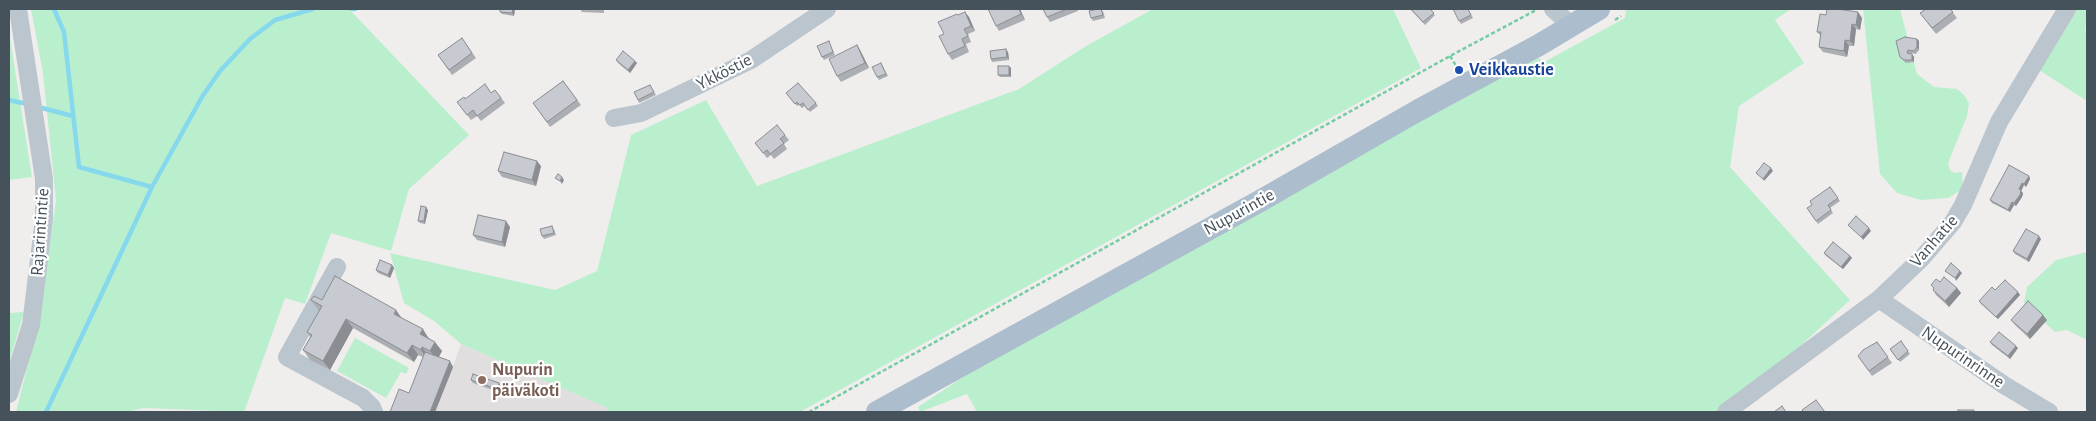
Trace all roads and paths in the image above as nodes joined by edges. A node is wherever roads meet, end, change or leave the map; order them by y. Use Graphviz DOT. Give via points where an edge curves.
graph roads {
  1 [pos="18,9"];
  2 [pos="827,9"];
  3 [pos="1538,9"];
  4 [pos="1553,9"];
  5 [pos="1599,9"];
  6 [pos="2067,9"];
  7 [pos="1571,25"];
  8 [pos="1450,56"];
  9 [pos="1459,70"];
  10 [pos="614,118"];
  11 [pos="336,267"];
  12 [pos="1879,299"];
  13 [pos="9,394"];
  14 [pos="374,412"];
  15 [pos="809,412"];
  16 [pos="877,412"];
  17 [pos="1726,412"];
  18 [pos="2049,412"];
  1 -- 13 [label="street, Rajarintintie" via="44,179 44,218 31,325"];
  2 -- 10 [label="street, Ykköstie" via="752,60 641,113"];
  3 -- 8 [label="path"];
  4 -- 7 [label="street"];
  5 -- 7 [label="main road, Nupurintie"];
  6 -- 12 [label="street, Vanhatie" via="1999,122 1953,222 1922,258"];
  7 -- 16 [label="main road, Nupurintie" via="1539,46 1417,110 1260,201"];
  8 -- 9 [label="path"];
  8 -- 15 [label="path"];
  11 -- 14 [label="street" via="287,357 362,398"];
  12 -- 17 [label="street, Vanhatie"];
  12 -- 18 [label="street, Nupurinrinne"];
}
